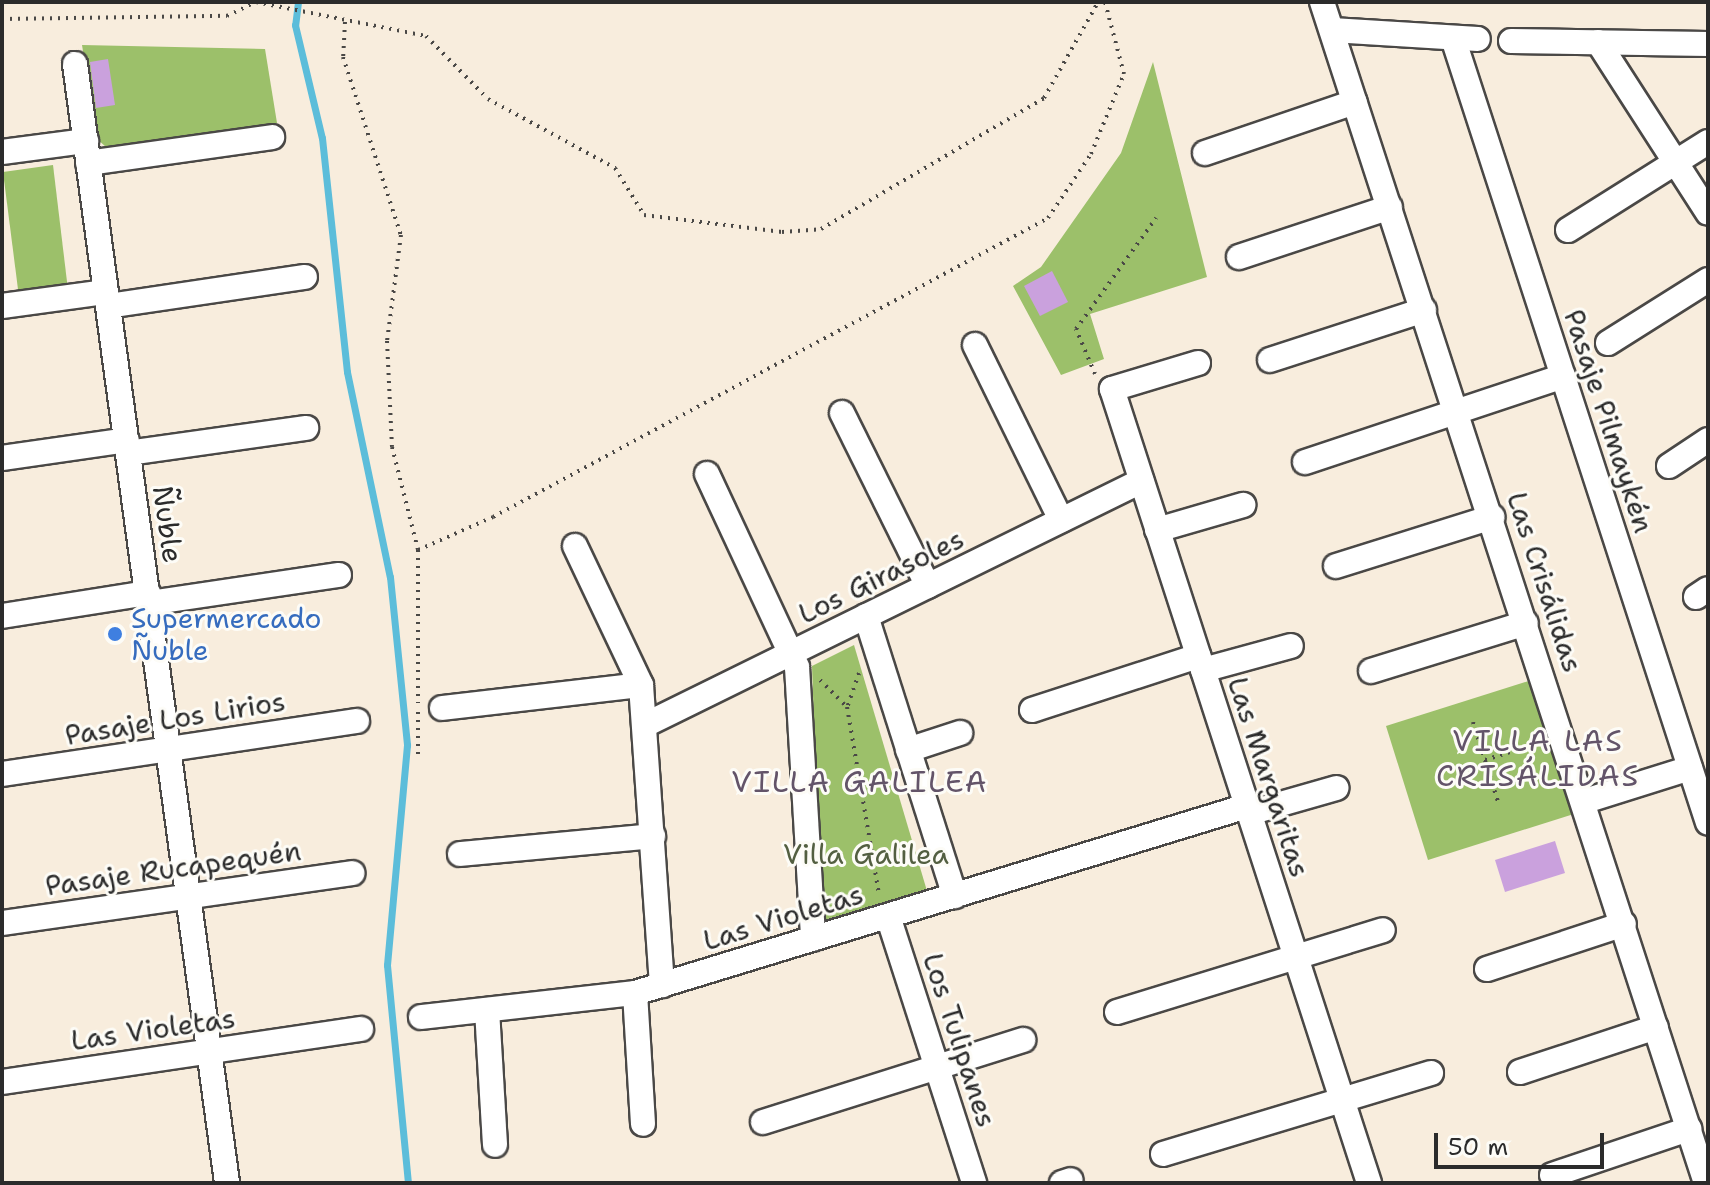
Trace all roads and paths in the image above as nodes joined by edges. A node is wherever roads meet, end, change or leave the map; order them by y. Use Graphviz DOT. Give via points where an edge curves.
graph roads {
  1 [pos="256,2"];
  2 [pos="1098,2"];
  3 [pos="1105,2"];
  4 [pos="1322,2"];
  5 [pos="2,19"];
  6 [pos="345,22"];
  7 [pos="1332,30"];
  8 [pos="1453,38"];
  9 [pos="1478,39"];
  10 [pos="1511,41"];
  11 [pos="1598,42"];
  12 [pos="1708,44"];
  13 [pos="75,64"];
  14 [pos="1355,102"];
  15 [pos="272,137"];
  16 [pos="1708,142"];
  17 [pos="2,152"];
  18 [pos="87,152"];
  19 [pos="1205,153"];
  20 [pos="1677,164"];
  21 [pos="1390,207"];
  22 [pos="1708,213"];
  23 [pos="1156,218"];
  24 [pos="1568,230"];
  25 [pos="1239,257"];
  26 [pos="305,277"];
  27 [pos="1708,280"];
  28 [pos="107,299"];
  29 [pos="2,306"];
  30 [pos="1424,310"];
  31 [pos="1608,343"];
  32 [pos="975,345"];
  33 [pos="1270,360"];
  34 [pos="1198,363"];
  35 [pos="1563,376"];
  36 [pos="1112,389"];
  37 [pos="1457,412"];
  38 [pos="842,413"];
  39 [pos="306,428"];
  40 [pos="1708,440"];
  41 [pos="128,447"];
  42 [pos="2,458"];
  43 [pos="1305,462"];
  44 [pos="1669,466"];
  45 [pos="707,474"];
  46 [pos="1141,481"];
  47 [pos="1243,505"];
  48 [pos="1492,517"];
  49 [pos="1061,520"];
  50 [pos="1157,530"];
  51 [pos="575,546"];
  52 [pos="418,550"];
  53 [pos="1336,566"];
  54 [pos="339,575"];
  55 [pos="928,586"];
  56 [pos="148,598"];
  57 [pos="2,616"];
  58 [pos="1526,623"];
  59 [pos="870,626"];
  60 [pos="1291,646"];
  61 [pos="793,652"];
  62 [pos="1200,663"];
  63 [pos="1371,671"];
  64 [pos="641,685"];
  65 [pos="442,708"];
  66 [pos="1032,710"];
  67 [pos="357,721"];
  68 [pos="1473,722"];
  69 [pos="647,724"];
  70 [pos="960,733"];
  71 [pos="1563,735"];
  72 [pos="169,749"];
  73 [pos="908,750"];
  74 [pos="418,754"];
  75 [pos="1485,760"];
  76 [pos="1690,768"];
  77 [pos="2,774"];
  78 [pos="1336,788"];
  79 [pos="1585,801"];
  80 [pos="1498,802"];
  81 [pos="1248,809"];
  82 [pos="1708,823"];
  83 [pos="653,836"];
  84 [pos="460,854"];
  85 [pos="352,873"];
  86 [pos="189,896"];
  87 [pos="955,896"];
  88 [pos="888,916"];
  89 [pos="2,923"];
  90 [pos="1624,924"];
  91 [pos="1383,930"];
  92 [pos="813,939"];
  93 [pos="1296,958"];
  94 [pos="1487,969"];
  95 [pos="662,985"];
  96 [pos="635,993"];
  97 [pos="487,1010"];
  98 [pos="1117,1012"];
  99 [pos="421,1017"];
  100 [pos="1656,1027"];
  101 [pos="361,1029"];
  102 [pos="1023,1040"];
  103 [pos="211,1051"];
  104 [pos="937,1067"];
  105 [pos="1520,1072"];
  106 [pos="1431,1073"];
  107 [pos="2,1082"];
  108 [pos="1342,1099"];
  109 [pos="763,1122"];
  110 [pos="643,1124"];
  111 [pos="1689,1129"];
  112 [pos="495,1145"];
  113 [pos="1163,1154"];
  114 [pos="1552,1175"];
  115 [pos="227,1183"];
  116 [pos="974,1183"];
  117 [pos="1369,1183"];
  118 [pos="1706,1183"];
  1 -- 5 [label="path" via="227,16"];
  1 -- 6 [label="path"];
  2 -- 6 [label="path" via="1044,98 821,229 782,232 644,215 615,168 488,99 426,36"];
  3 -- 52 [label="path" via="1124,74 1091,154 1048,218 995,252"];
  4 -- 7 [label="street, Las Crisálidas"];
  6 -- 52 [label="path" via="343,57 401,235 387,341 392,447"];
  7 -- 8 [label="street"];
  7 -- 14 [label="street, Las Crisálidas"];
  8 -- 9 [label="street"];
  8 -- 35 [label="street, Pasaje Pilmaykén"];
  10 -- 11 [label="street"];
  11 -- 12 [label="street"];
  11 -- 20 [label="street"];
  13 -- 18 [label="street, Ñuble"];
  14 -- 19 [label="street"];
  14 -- 21 [label="street, Las Crisálidas"];
  15 -- 18 [label="street"];
  16 -- 20 [label="street"];
  17 -- 18 [label="street"];
  18 -- 28 [label="street, Ñuble"];
  20 -- 22 [label="street"];
  20 -- 24 [label="street"];
  21 -- 25 [label="street"];
  21 -- 30 [label="street, Las Crisálidas"];
  23 -- 36 [label="path" via="1076,329 1088,367"];
  26 -- 28 [label="street"];
  27 -- 31 [label="street"];
  28 -- 29 [label="street"];
  28 -- 41 [label="street, Ñuble"];
  30 -- 33 [label="street"];
  30 -- 37 [label="street, Las Crisálidas"];
  32 -- 49 [label="street"];
  34 -- 36 [label="street"];
  35 -- 37 [label="street"];
  35 -- 76 [label="street, Pasaje Pilmaykén"];
  36 -- 46 [label="street, Las Margaritas"];
  37 -- 43 [label="street"];
  37 -- 48 [label="street, Las Crisálidas"];
  38 -- 55 [label="street"];
  39 -- 41 [label="street"];
  40 -- 44 [label="street"];
  41 -- 42 [label="street"];
  41 -- 56 [label="street, Ñuble"];
  45 -- 61 [label="street"];
  46 -- 49 [label="street, Los Girasoles"];
  46 -- 50 [label="street, Las Margaritas"];
  47 -- 50 [label="street"];
  48 -- 53 [label="street"];
  48 -- 58 [label="street, Las Crisálidas"];
  49 -- 55 [label="street, Los Girasoles"];
  50 -- 62 [label="street, Las Margaritas"];
  51 -- 64 [label="street"];
  52 -- 74 [label="path"];
  54 -- 56 [label="street"];
  55 -- 59 [label="street, Los Girasoles"];
  56 -- 57 [label="street"];
  56 -- 72 [label="street, Ñuble"];
  58 -- 63 [label="street"];
  58 -- 71 [label="street, Las Crisálidas"];
  59 -- 61 [label="street, Los Girasoles"];
  59 -- 73 [label="street"];
  59 -- 88 [label="path" via="847,707"];
  60 -- 62 [label="street"];
  61 -- 69 [label="street, Los Girasoles"];
  61 -- 92 [label="street"];
  62 -- 66 [label="street"];
  62 -- 81 [label="street, Las Margaritas"];
  64 -- 65 [label="street"];
  64 -- 69 [label="street"];
  67 -- 72 [label="street, Pasaje Los Lirios"];
  68 -- 75 [label="path"];
  69 -- 83 [label="street"];
  70 -- 73 [label="street"];
  71 -- 75 [label="path"];
  71 -- 79 [label="street, Las Crisálidas"];
  72 -- 77 [label="street, Pasaje Los Lirios"];
  72 -- 86 [label="street, Ñuble"];
  73 -- 87 [label="street"];
  75 -- 80 [label="path"];
  76 -- 79 [label="street"];
  76 -- 82 [label="street, Pasaje Pilmaykén"];
  78 -- 81 [label="street, Las Violetas"];
  79 -- 90 [label="street, Las Crisálidas"];
  81 -- 87 [label="street, Las Violetas"];
  81 -- 93 [label="street, Las Margaritas"];
  83 -- 84 [label="street"];
  83 -- 95 [label="street"];
  85 -- 86 [label="street, Pasaje Rucapequén"];
  86 -- 89 [label="street, Pasaje Rucapequén"];
  86 -- 103 [label="street, Ñuble"];
  87 -- 88 [label="street, Las Violetas"];
  88 -- 92 [label="street, Las Violetas"];
  88 -- 104 [label="street, Los Tulipanes"];
  90 -- 94 [label="street"];
  90 -- 100 [label="street, Las Crisálidas"];
  91 -- 93 [label="street"];
  92 -- 95 [label="street, Las Violetas"];
  93 -- 98 [label="street"];
  93 -- 108 [label="street, Las Margaritas"];
  95 -- 96 [label="street, Las Violetas"];
  96 -- 97 [label="street, Las Violetas"];
  96 -- 110 [label="street"];
  97 -- 99 [label="street, Las Violetas"];
  97 -- 112 [label="street"];
  100 -- 105 [label="street"];
  100 -- 111 [label="street, Las Crisálidas"];
  101 -- 103 [label="street, Las Violetas"];
  102 -- 104 [label="street"];
  103 -- 107 [label="street, Las Violetas"];
  103 -- 115 [label="street, Ñuble"];
  104 -- 109 [label="street"];
  104 -- 116 [label="street, Los Tulipanes"];
  106 -- 108 [label="street"];
  108 -- 113 [label="street"];
  108 -- 117 [label="street, Las Margaritas"];
  111 -- 114 [label="street"];
  111 -- 118 [label="street, Las Crisálidas"];
}
